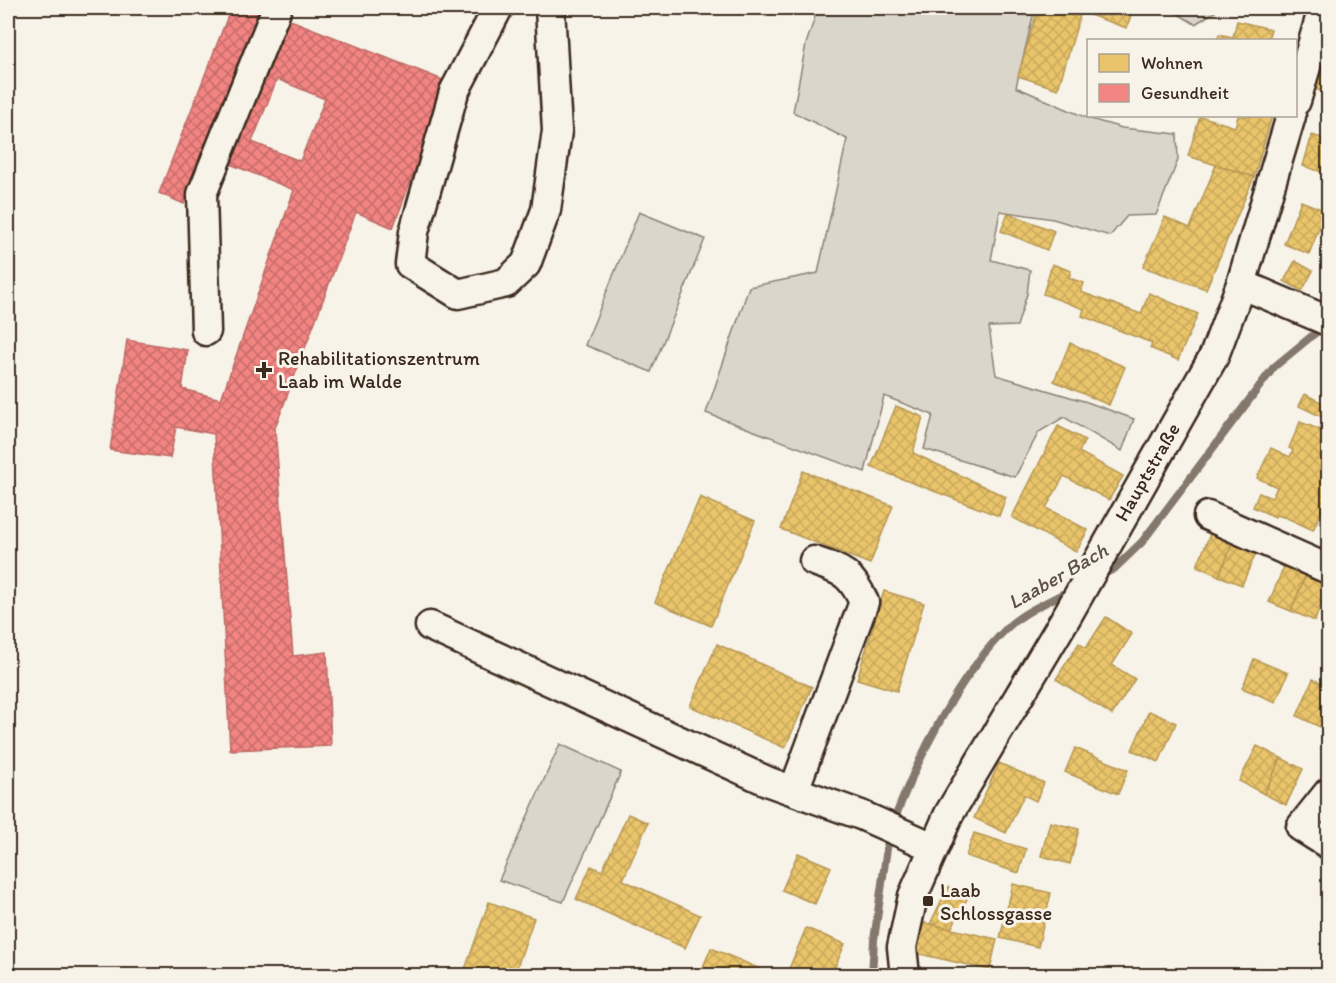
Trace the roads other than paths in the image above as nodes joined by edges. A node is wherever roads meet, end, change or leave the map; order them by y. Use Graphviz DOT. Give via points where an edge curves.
graph roads {
  1 [pos="277,8"];
  2 [pos="498,8"];
  3 [pos="550,8"];
  4 [pos="1323,8"];
  5 [pos="1297,97"];
  6 [pos="1291,117"];
  7 [pos="1241,284"];
  8 [pos="1321,318"];
  9 [pos="206,331"];
  10 [pos="1208,516"];
  11 [pos="814,561"];
  12 [pos="1329,569"];
  13 [pos="430,626"];
  14 [pos="794,790"];
  15 [pos="1329,793"];
  16 [pos="1329,844"];
  17 [pos="933,847"];
  18 [pos="905,975"];
  1 -- 9 [label="street" via="202,194"];
  2 -- 3 [label="street" via="454,92 414,232 410,264 458,294 506,283 526,264 546,210 557,131"];
  4 -- 5 [label="street"];
  6 -- 7 [label="street, Hauptstraße"];
  7 -- 8 [label="street"];
  7 -- 17 [label="street, Hauptstraße" via="1214,356"];
  10 -- 12 [label="street"];
  11 -- 14 [label="street" via="842,570 854,580 864,602"];
  13 -- 14 [label="street"];
  14 -- 17 [label="street"];
  15 -- 16 [label="street" via="1300,827"];
  17 -- 18 [label="street, Hauptstraße" via="903,930"];
}
